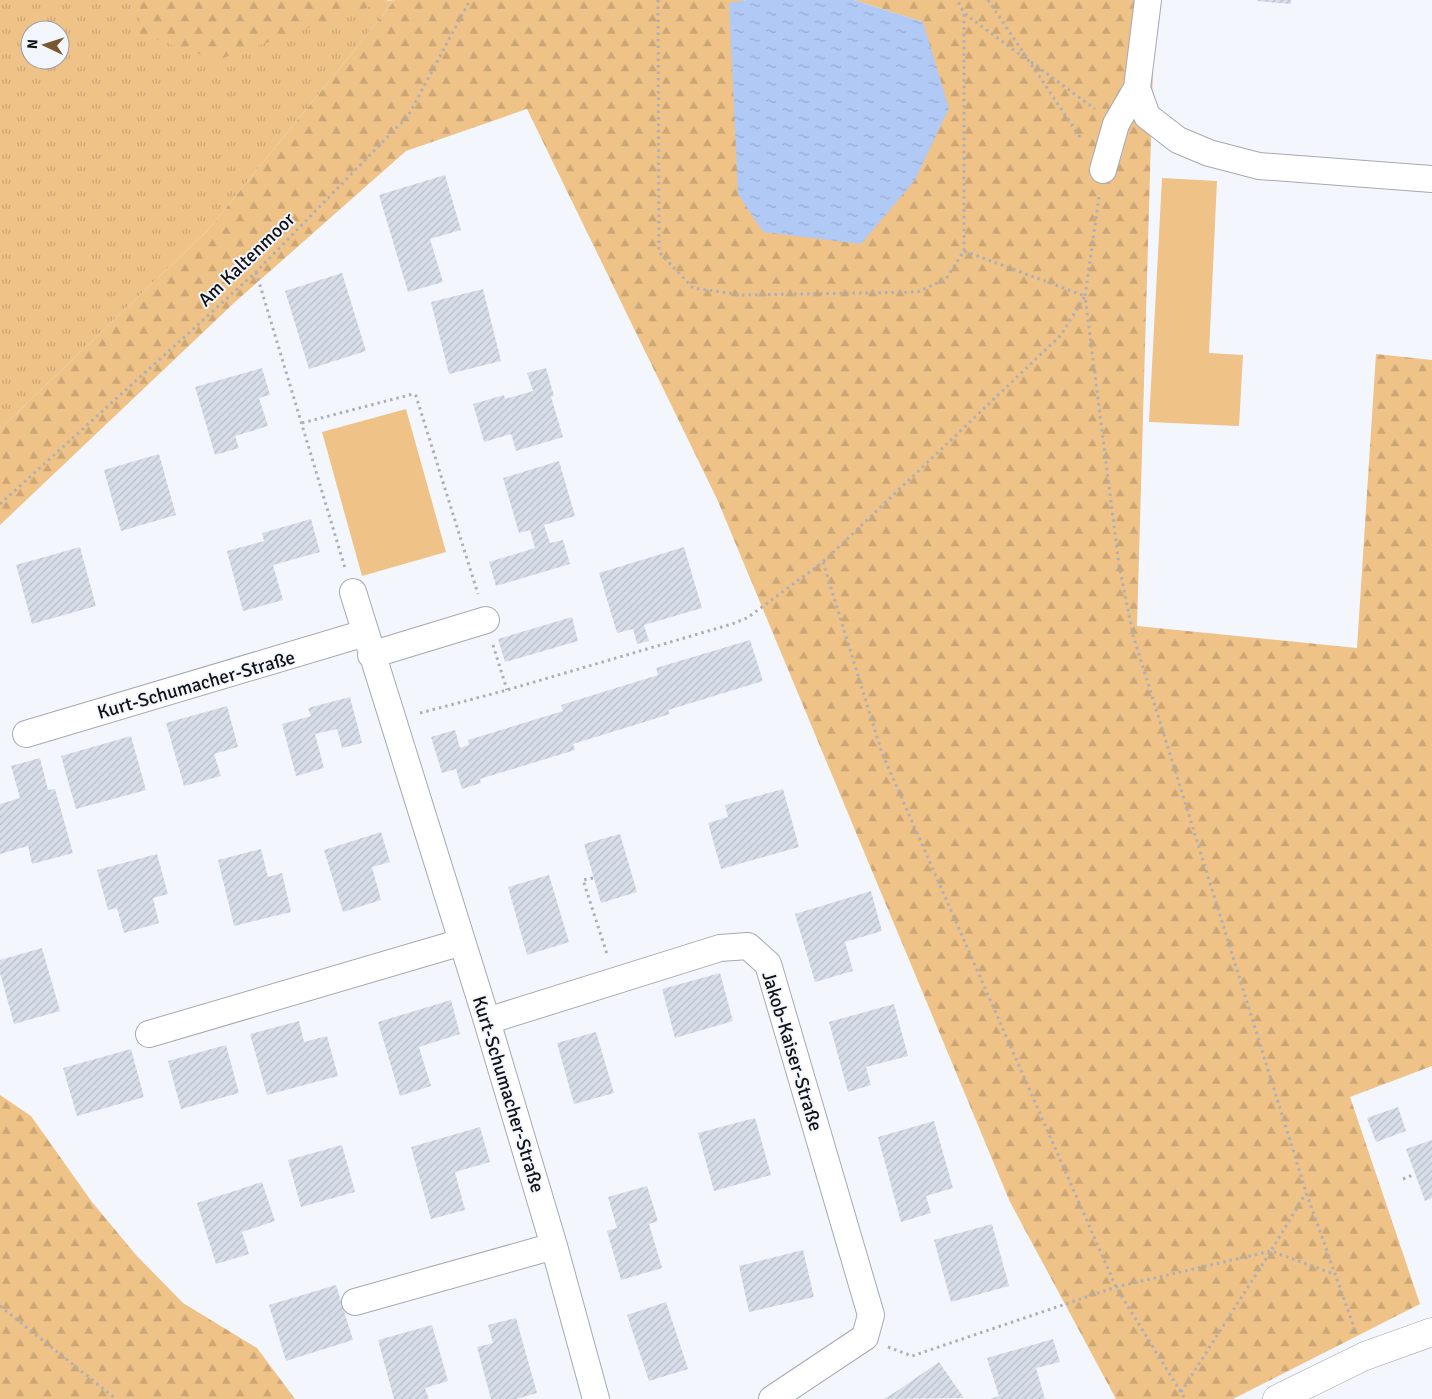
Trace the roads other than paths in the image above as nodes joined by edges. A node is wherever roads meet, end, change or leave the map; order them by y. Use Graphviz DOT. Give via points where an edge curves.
graph roads {
  1 [pos="1148,0"];
  2 [pos="1137,88"];
  3 [pos="1103,170"];
  4 [pos="1432,179"];
  5 [pos="353,592"];
  6 [pos="486,620"];
  7 [pos="368,644"];
  8 [pos="26,734"];
  9 [pos="462,942"];
  10 [pos="487,1021"];
  11 [pos="149,1034"];
  12 [pos="554,1246"];
  13 [pos="355,1302"];
  14 [pos="1432,1332"];
  15 [pos="596,1399"];
  16 [pos="772,1399"];
  17 [pos="1277,1399"];
  1 -- 2 [label="street"];
  2 -- 3 [label="street" via="1116,124"];
  2 -- 4 [label="street" via="1147,116 1178,140 1209,153 1259,166"];
  5 -- 7 [label="street, Kurt-Schumacher-Straße"];
  6 -- 7 [label="street, Kurt-Schumacher-Straße"];
  7 -- 8 [label="street, Kurt-Schumacher-Straße"];
  7 -- 9 [label="street, Kurt-Schumacher-Straße"];
  9 -- 10 [label="street, Kurt-Schumacher-Straße"];
  9 -- 11 [label="street"];
  10 -- 12 [label="street, Kurt-Schumacher-Straße"];
  10 -- 16 [label="street, Jakob-Kaiser-Straße" via="720,948 748,946 768,964 871,1315 865,1337"];
  12 -- 13 [label="street"];
  12 -- 15 [label="street, Kurt-Schumacher-Straße"];
  14 -- 17 [label="street" via="1364,1356"];
}
